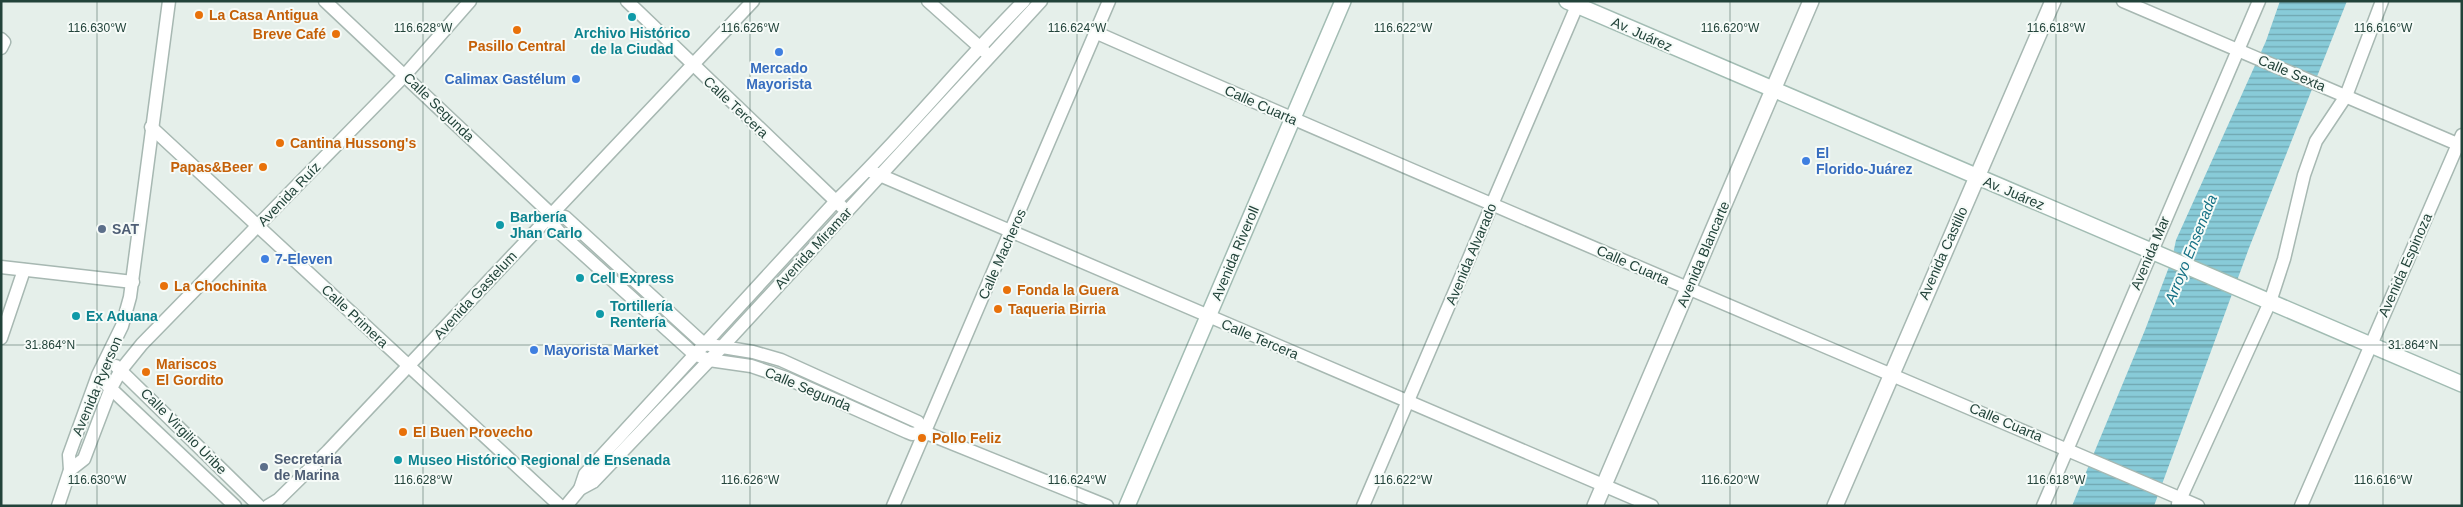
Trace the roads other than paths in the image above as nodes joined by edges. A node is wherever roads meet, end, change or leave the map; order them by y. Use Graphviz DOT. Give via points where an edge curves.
graph roads {
  1 [pos="325,1"];
  2 [pos="470,1"];
  3 [pos="627,1"];
  4 [pos="753,1"];
  5 [pos="928,1"];
  6 [pos="1024,1"];
  7 [pos="1041,1"];
  8 [pos="1109,1"];
  9 [pos="1343,1"];
  10 [pos="1811,1"];
  11 [pos="2053,1"];
  12 [pos="2123,1"];
  13 [pos="2259,1"];
  14 [pos="2382,1"];
  15 [pos="170,3"];
  16 [pos="1574,3"];
  17 [pos="1097,33"];
  18 [pos="1,39"];
  19 [pos="979,47"];
  20 [pos="1,48"];
  21 [pos="2240,51"];
  22 [pos="990,55"];
  23 [pos="693,66"];
  24 [pos="405,75"];
  25 [pos="1773,91"];
  26 [pos="2341,94"];
  27 [pos="1291,119"];
  28 [pos="151,127"];
  29 [pos="2460,142"];
  30 [pos="874,173"];
  31 [pos="1977,177"];
  32 [pos="836,201"];
  33 [pos="1492,204"];
  34 [pos="847,211"];
  35 [pos="550,214"];
  36 [pos="259,226"];
  37 [pos="1012,232"];
  38 [pos="2151,251"];
  39 [pos="1,267"];
  40 [pos="24,270"];
  41 [pos="133,282"];
  42 [pos="1688,289"];
  43 [pos="2270,302"];
  44 [pos="1208,317"];
  45 [pos="1,338"];
  46 [pos="704,344"];
  47 [pos="2370,345"];
  48 [pos="721,348"];
  49 [pos="694,354"];
  50 [pos="107,359"];
  51 [pos="709,360"];
  52 [pos="408,366"];
  53 [pos="121,370"];
  54 [pos="1891,374"];
  55 [pos="98,375"];
  56 [pos="2462,384"];
  57 [pos="111,388"];
  58 [pos="1408,402"];
  59 [pos="918,429"];
  60 [pos="2067,448"];
  61 [pos="70,470"];
  62 [pos="1604,485"];
  63 [pos="580,489"];
  64 [pos="2179,502"];
  65 [pos="274,504"];
  66 [pos="58,506"];
  67 [pos="235,506"];
  68 [pos="259,506"];
  69 [pos="560,506"];
  70 [pos="566,506"];
  71 [pos="893,506"];
  72 [pos="1107,506"];
  73 [pos="1127,506"];
  74 [pos="1363,506"];
  75 [pos="1595,506"];
  76 [pos="1652,506"];
  77 [pos="1835,506"];
  78 [pos="2043,506"];
  79 [pos="2198,506"];
  80 [pos="2301,506"];
  1 -- 24 [label="street, Calle Segunda"];
  2 -- 24 [label="street, Avenida Ruíz"];
  3 -- 23 [label="street, Calle Tercera"];
  4 -- 23 [label="street, Avenida Gastelum"];
  5 -- 19 [label="street"];
  6 -- 19 [label="street, Avenida Miramar"];
  7 -- 22 [label="street, Avenida Miramar"];
  8 -- 17 [label="street, Calle Macheros"];
  9 -- 27 [label="main road, Avenida Riveroll"];
  10 -- 25 [label="main road, Avenida Blancarte"];
  11 -- 31 [label="main road, Avenida Castillo"];
  12 -- 21 [label="street, Calle Sexta"];
  13 -- 21 [label="street, Avenida Mar"];
  14 -- 26 [label="street"];
  15 -- 28 [label="street, Avenida Ryerson"];
  16 -- 25 [label="main road, Av. Juárez"];
  16 -- 33 [label="street, Avenida Alvarado"];
  17 -- 27 [label="street, Calle Cuarta"];
  17 -- 37 [label="street, Calle Macheros"];
  18 -- 20 [label="street" via="4,42"];
  19 -- 22 [label="street"];
  19 -- 30 [label="street, Avenida Miramar"];
  21 -- 26 [label="street, Calle Sexta"];
  21 -- 38 [label="street, Avenida Mar"];
  22 -- 30 [label="street, Avenida Miramar"];
  23 -- 32 [label="street, Calle Tercera"];
  23 -- 35 [label="street, Avenida Gastelum"];
  24 -- 35 [label="street, Calle Segunda"];
  24 -- 36 [label="street, Avenida Ruíz"];
  25 -- 31 [label="main road, Av. Juárez"];
  25 -- 42 [label="main road, Avenida Blancarte"];
  26 -- 29 [label="street, Calle Sexta"];
  26 -- 43 [label="street" via="2316,141 2304,176"];
  27 -- 33 [label="street, Calle Cuarta"];
  27 -- 44 [label="main road, Avenida Riveroll"];
  28 -- 36 [label="street, Calle Primera"];
  28 -- 41 [label="street, Avenida Ryerson"];
  29 -- 47 [label="street, Avenida Espinoza"];
  30 -- 32 [label="street, Avenida Miramar"];
  30 -- 34 [label="street, Avenida Miramar"];
  30 -- 37 [label="street, Calle Tercera"];
  31 -- 38 [label="main road, Av. Juárez"];
  31 -- 54 [label="main road, Avenida Castillo"];
  32 -- 34 [label="street, Calle Tercera"];
  32 -- 46 [label="street, Avenida Miramar"];
  33 -- 42 [label="street, Calle Cuarta"];
  33 -- 58 [label="street, Avenida Alvarado"];
  34 -- 48 [label="street, Avenida Miramar"];
  35 -- 46 [label="street, Calle Segunda" via="565,217"];
  35 -- 49 [label="street, Calle Segunda" via="558,231"];
  35 -- 52 [label="street, Avenida Gastelum"];
  36 -- 52 [label="street, Calle Primera"];
  36 -- 53 [label="street, Avenida Ruíz" via="142,344"];
  37 -- 44 [label="street, Calle Tercera"];
  37 -- 59 [label="street, Calle Macheros"];
  38 -- 43 [label="main road, Av. Juárez"];
  38 -- 60 [label="street, Avenida Mar"];
  39 -- 40 [label="street"];
  40 -- 41 [label="street"];
  40 -- 45 [label="street"];
  41 -- 50 [label="street, Avenida Ryerson" via="122,326"];
  42 -- 54 [label="street, Calle Cuarta"];
  42 -- 62 [label="main road, Avenida Blancarte"];
  43 -- 47 [label="main road, Av. Juárez"];
  43 -- 64 [label="street"];
  44 -- 58 [label="street, Calle Tercera"];
  44 -- 73 [label="main road, Avenida Riveroll"];
  46 -- 48 [label="street, Calle Segunda"];
  46 -- 49 [label="street, Avenida Miramar"];
  47 -- 56 [label="main road, Av. Juárez"];
  47 -- 80 [label="street, Avenida Espinoza"];
  48 -- 51 [label="street, Avenida Miramar"];
  48 -- 59 [label="street, Calle Segunda" via="781,360"];
  49 -- 51 [label="street, Calle Segunda"];
  49 -- 63 [label="street, Avenida Miramar" via="585,474"];
  50 -- 53 [label="street, Calle Virgilio Uribe"];
  50 -- 55 [label="street, Avenida Ryerson"];
  51 -- 59 [label="street, Calle Segunda" via="751,366"];
  51 -- 63 [label="street, Avenida Miramar" via="593,482"];
  52 -- 65 [label="street, Avenida Gastelum"];
  52 -- 69 [label="street, Calle Primera"];
  53 -- 57 [label="street, Avenida Ruíz"];
  53 -- 68 [label="street, Calle Virgilio Uribe"];
  54 -- 60 [label="street, Calle Cuarta"];
  54 -- 77 [label="main road, Avenida Castillo"];
  55 -- 57 [label="street, Calle Virgilio Uribe"];
  55 -- 61 [label="street, Avenida Ryerson" via="69,455"];
  57 -- 61 [label="street, Avenida Ryerson" via="84,459"];
  57 -- 67 [label="street, Calle Virgilio Uribe"];
  58 -- 62 [label="street, Calle Tercera"];
  58 -- 74 [label="street, Avenida Alvarado"];
  59 -- 71 [label="street, Calle Macheros"];
  59 -- 72 [label="street, Calle Segunda"];
  60 -- 64 [label="street, Calle Cuarta" via="2167,492"];
  60 -- 78 [label="street, Avenida Mar"];
  61 -- 66 [label="street"];
  62 -- 75 [label="main road, Avenida Blancarte"];
  62 -- 76 [label="street, Calle Tercera"];
  63 -- 70 [label="street, Avenida Miramar"];
  64 -- 79 [label="street, Calle Cuarta"];
}
